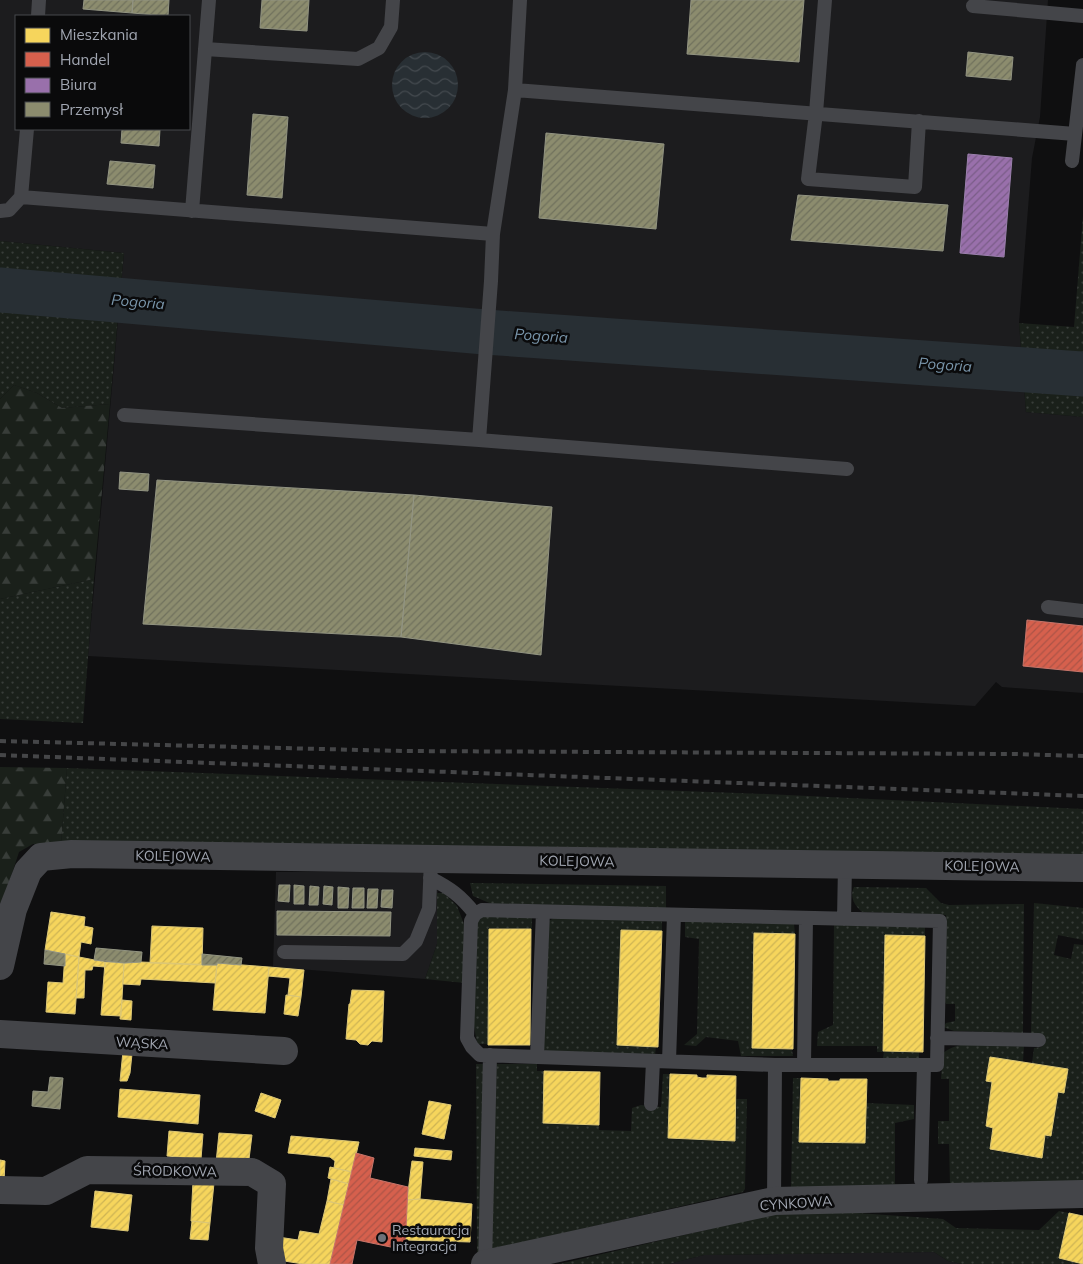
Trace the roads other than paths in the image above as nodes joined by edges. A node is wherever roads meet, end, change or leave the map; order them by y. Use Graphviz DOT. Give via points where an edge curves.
graph roads {
  1 [pos="39,0"];
  2 [pos="209,0"];
  3 [pos="393,0"];
  4 [pos="520,0"];
  5 [pos="826,0"];
  6 [pos="973,6"];
  7 [pos="38,15"];
  8 [pos="1083,16"];
  9 [pos="205,49"];
  10 [pos="1083,65"];
  11 [pos="515,90"];
  12 [pos="816,113"];
  13 [pos="919,121"];
  14 [pos="27,130"];
  15 [pos="1075,134"];
  16 [pos="1072,162"];
  17 [pos="21,197"];
  18 [pos="0,211"];
  19 [pos="192,211"];
  20 [pos="493,234"];
  21 [pos="124,415"];
  22 [pos="479,440"];
  23 [pos="847,469"];
  24 [pos="1048,608"];
  25 [pos="1083,610"];
  26 [pos="845,864"];
  27 [pos="1083,868"];
  28 [pos="431,869"];
  29 [pos="543,912"];
  30 [pos="474,914"];
  31 [pos="674,915"];
  32 [pos="806,918"];
  33 [pos="844,919"];
  34 [pos="284,952"];
  35 [pos="0,966"];
  36 [pos="0,1034"];
  37 [pos="937,1038"];
  38 [pos="1038,1040"];
  39 [pos="284,1051"];
  40 [pos="490,1055"];
  41 [pos="537,1057"];
  42 [pos="653,1061"];
  43 [pos="669,1061"];
  44 [pos="775,1065"];
  45 [pos="804,1065"];
  46 [pos="924,1065"];
  47 [pos="651,1104"];
  48 [pos="921,1180"];
  49 [pos="0,1190"];
  50 [pos="1083,1194"];
  51 [pos="774,1202"];
  52 [pos="272,1264"];
  53 [pos="485,1264"];
  1 -- 7 [label="lane"];
  2 -- 9 [label="lane"];
  3 -- 9 [label="lane" via="391,27 379,48 358,59"];
  4 -- 11 [label="lane"];
  5 -- 12 [label="lane"];
  6 -- 8 [label="lane"];
  9 -- 19 [label="lane"];
  10 -- 15 [label="lane"];
  11 -- 12 [label="lane"];
  11 -- 20 [label="lane"];
  12 -- 13 [label="lane"];
  12 -- 13 [label="lane" via="808,178 905,186 915,186"];
  13 -- 15 [label="lane"];
  14 -- 17 [label="lane"];
  15 -- 16 [label="lane"];
  17 -- 18 [label="lane" via="9,210"];
  17 -- 19 [label="lane"];
  19 -- 20 [label="lane"];
  20 -- 22 [label="lane"];
  21 -- 22 [label="lane"];
  22 -- 23 [label="lane"];
  24 -- 25 [label="lane"];
  26 -- 27 [label="street, KOLEJOWA"];
  26 -- 28 [label="street, KOLEJOWA"];
  26 -- 33 [label="lane"];
  28 -- 30 [label="lane"];
  28 -- 34 [label="lane" via="429,909 416,940 403,954"];
  28 -- 35 [label="street, KOLEJOWA" via="72,854 41,857 28,871 13,909"];
  29 -- 30 [label="lane" via="482,910"];
  29 -- 31 [label="lane"];
  29 -- 41 [label="lane"];
  30 -- 40 [label="lane" via="471,921 467,1038 480,1055"];
  31 -- 32 [label="lane"];
  31 -- 43 [label="lane"];
  32 -- 33 [label="lane"];
  32 -- 45 [label="lane"];
  33 -- 37 [label="lane" via="940,921"];
  36 -- 39 [label="street, WĄSKA"];
  37 -- 38 [label="lane"];
  37 -- 46 [label="lane" via="936,1065"];
  40 -- 41 [label="lane"];
  40 -- 53 [label="lane"];
  41 -- 42 [label="lane"];
  42 -- 43 [label="lane"];
  42 -- 47 [label="lane"];
  43 -- 44 [label="lane"];
  44 -- 45 [label="lane"];
  44 -- 51 [label="lane"];
  45 -- 46 [label="lane"];
  46 -- 48 [label="lane"];
  49 -- 52 [label="street, ŚRODKOWA" via="46,1191 87,1170 252,1172 272,1184 269,1248"];
  50 -- 51 [label="street, CYNKOWA"];
  51 -- 53 [label="street, CYNKOWA"];
}
